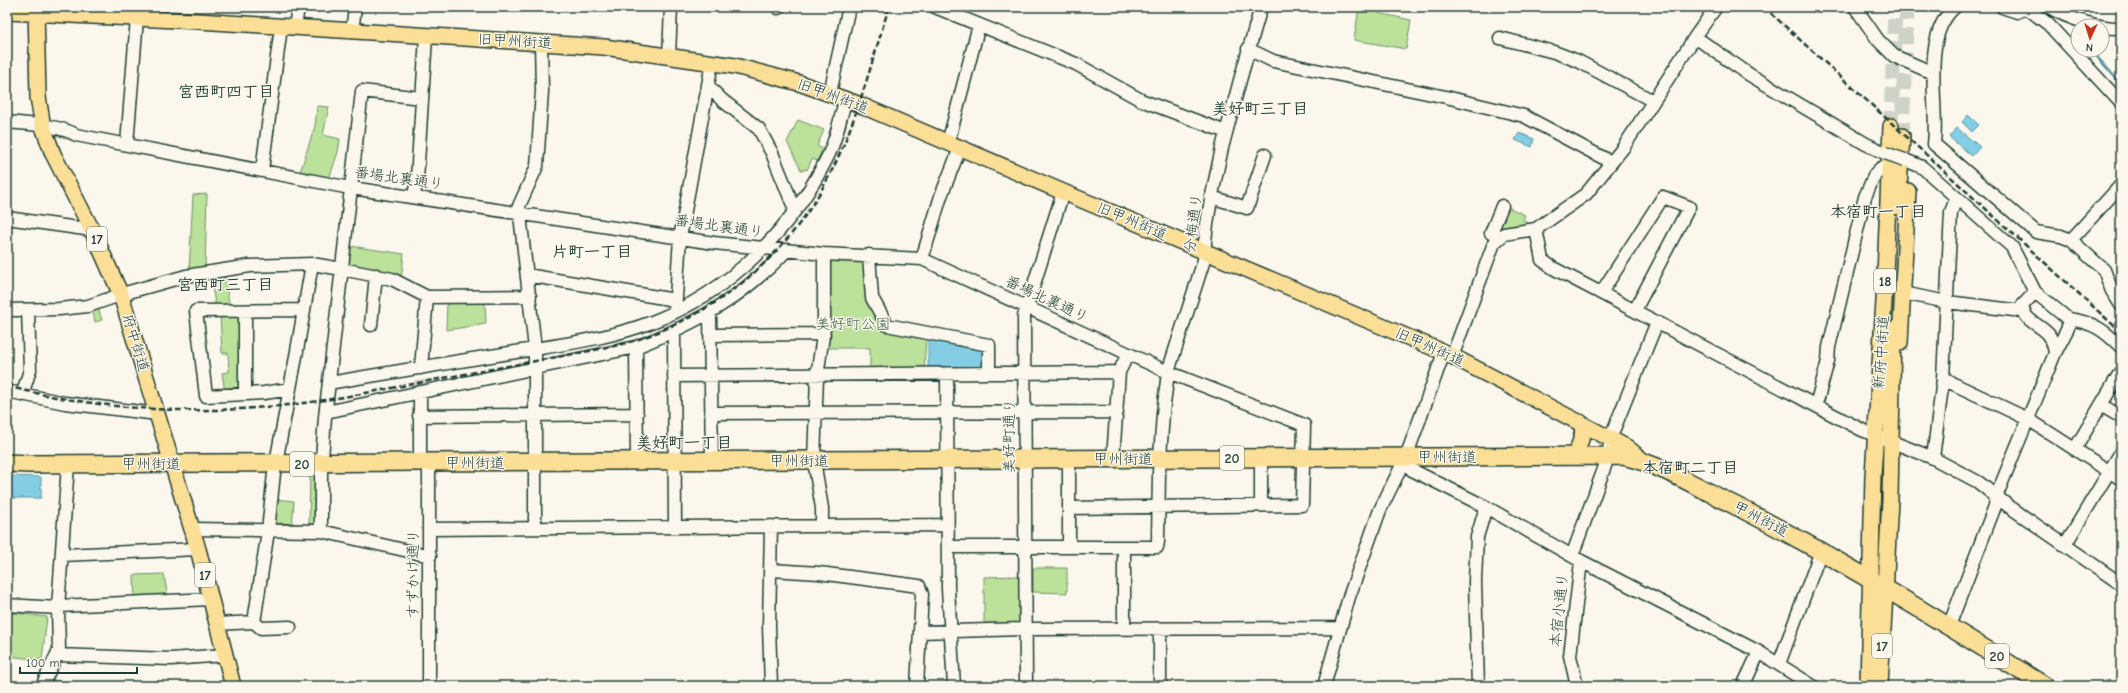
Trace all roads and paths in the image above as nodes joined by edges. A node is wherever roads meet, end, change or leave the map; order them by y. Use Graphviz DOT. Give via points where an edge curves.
graph roads {
  1 [pos="298,7"];
  2 [pos="355,7"];
  3 [pos="671,7"];
  4 [pos="849,7"];
  5 [pos="935,7"];
  6 [pos="1261,7"];
  7 [pos="1716,7"];
  8 [pos="1854,7"];
  9 [pos="1955,7"];
  10 [pos="2002,7"];
  11 [pos="2049,7"];
  12 [pos="2027,8"];
  13 [pos="36,10"];
  14 [pos="7,12"];
  15 [pos="137,18"];
  16 [pos="979,25"];
  17 [pos="288,28"];
  18 [pos="2121,28"];
  19 [pos="352,32"];
  20 [pos="426,37"];
  21 [pos="1695,37"];
  22 [pos="1500,38"];
  23 [pos="541,42"];
  24 [pos="1248,48"];
  25 [pos="669,57"];
  26 [pos="712,63"];
  27 [pos="1933,73"];
  28 [pos="708,86"];
  29 [pos="830,93"];
  30 [pos="421,98"];
  31 [pos="846,99"];
  32 [pos="1653,101"];
  33 [pos="2121,103"];
  34 [pos="7,122"];
  35 [pos="43,127"];
  36 [pos="1226,132"];
  37 [pos="127,144"];
  38 [pos="954,145"];
  39 [pos="1265,155"];
  40 [pos="1883,158"];
  41 [pos="1907,161"];
  42 [pos="1611,162"];
  43 [pos="262,170"];
  44 [pos="2121,185"];
  45 [pos="352,188"];
  46 [pos="1063,192"];
  47 [pos="414,196"];
  48 [pos="1211,197"];
  49 [pos="1956,199"];
  50 [pos="1502,206"];
  51 [pos="795,210"];
  52 [pos="520,212"];
  53 [pos="7,218"];
  54 [pos="92,230"];
  55 [pos="1536,230"];
  56 [pos="1500,236"];
  57 [pos="680,238"];
  58 [pos="2071,240"];
  59 [pos="763,248"];
  60 [pos="786,251"];
  61 [pos="1204,251"];
  62 [pos="824,254"];
  63 [pos="868,255"];
  64 [pos="922,259"];
  65 [pos="312,264"];
  66 [pos="342,268"];
  67 [pos="376,275"];
  68 [pos="527,275"];
  69 [pos="2034,292"];
  70 [pos="1601,293"];
  71 [pos="1903,293"];
  72 [pos="122,295"];
  73 [pos="530,296"];
  74 [pos="427,297"];
  75 [pos="676,300"];
  76 [pos="1947,302"];
  77 [pos="2121,305"];
  78 [pos="1025,308"];
  79 [pos="7,310"];
  80 [pos="28,310"];
  81 [pos="304,310"];
  82 [pos="1635,310"];
  83 [pos="245,311"];
  84 [pos="2022,311"];
  85 [pos="675,312"];
  86 [pos="710,314"];
  87 [pos="1657,322"];
  88 [pos="2068,324"];
  89 [pos="371,325"];
  90 [pos="674,332"];
  91 [pos="711,334"];
  92 [pos="824,334"];
  93 [pos="2049,336"];
  94 [pos="2121,346"];
  95 [pos="636,347"];
  96 [pos="535,349"];
  97 [pos="2055,353"];
  98 [pos="1128,354"];
  99 [pos="1448,354"];
  100 [pos="536,367"];
  101 [pos="421,368"];
  102 [pos="2121,371"];
  103 [pos="1119,372"];
  104 [pos="1168,372"];
  105 [pos="989,373"];
  106 [pos="1024,373"];
  107 [pos="947,374"];
  108 [pos="1893,374"];
  109 [pos="711,375"];
  110 [pos="674,376"];
  111 [pos="817,376"];
  112 [pos="1943,379"];
  113 [pos="329,383"];
  114 [pos="290,389"];
  115 [pos="7,391"];
  116 [pos="420,392"];
  117 [pos="245,394"];
  118 [pos="22,395"];
  119 [pos="1816,405"];
  120 [pos="2101,405"];
  121 [pos="1878,408"];
  122 [pos="326,412"];
  123 [pos="947,412"];
  124 [pos="1024,412"];
  125 [pos="1117,412"];
  126 [pos="711,413"];
  127 [pos="815,413"];
  128 [pos="158,414"];
  129 [pos="636,414"];
  130 [pos="535,415"];
  131 [pos="420,416"];
  132 [pos="2121,417"];
  133 [pos="2028,419"];
  134 [pos="1580,422"];
  135 [pos="1875,436"];
  136 [pos="1890,441"];
  137 [pos="1610,447"];
  138 [pos="2075,449"];
  139 [pos="2121,452"];
  140 [pos="1582,455"];
  141 [pos="1304,457"];
  142 [pos="1406,457"];
  143 [pos="1160,458"];
  144 [pos="1261,458"];
  145 [pos="1933,458"];
  146 [pos="1025,459"];
  147 [pos="1069,459"];
  148 [pos="1113,459"];
  149 [pos="947,460"];
  150 [pos="814,461"];
  151 [pos="637,462"];
  152 [pos="674,462"];
  153 [pos="712,462"];
  154 [pos="7,463"];
  155 [pos="424,463"];
  156 [pos="536,463"];
  157 [pos="68,464"];
  158 [pos="174,464"];
  159 [pos="275,464"];
  160 [pos="321,464"];
  161 [pos="2109,472"];
  162 [pos="2121,479"];
  163 [pos="1996,497"];
  164 [pos="1261,505"];
  165 [pos="1158,507"];
  166 [pos="1486,507"];
  167 [pos="1069,508"];
  168 [pos="947,525"];
  169 [pos="771,526"];
  170 [pos="822,526"];
  171 [pos="675,527"];
  172 [pos="535,528"];
  173 [pos="192,529"];
  174 [pos="429,529"];
  175 [pos="268,531"];
  176 [pos="321,531"];
  177 [pos="2065,545"];
  178 [pos="948,547"];
  179 [pos="1025,547"];
  180 [pos="1069,547"];
  181 [pos="1124,547"];
  182 [pos="198,550"];
  183 [pos="1821,552"];
  184 [pos="62,555"];
  185 [pos="430,556"];
  186 [pos="1576,559"];
  187 [pos="771,570"];
  188 [pos="1878,584"];
  189 [pos="2121,584"];
  190 [pos="211,599"];
  191 [pos="7,605"];
  192 [pos="58,607"];
  193 [pos="254,622"];
  194 [pos="217,624"];
  195 [pos="1949,626"];
  196 [pos="290,627"];
  197 [pos="1124,628"];
  198 [pos="1340,628"];
  199 [pos="1026,629"];
  200 [pos="1160,629"];
  201 [pos="951,630"];
  202 [pos="920,632"];
  203 [pos="1759,652"];
  204 [pos="57,655"];
  205 [pos="225,655"];
  206 [pos="1779,664"];
  207 [pos="42,686"];
  208 [pos="233,686"];
  209 [pos="429,686"];
  210 [pos="771,686"];
  211 [pos="917,686"];
  212 [pos="954,686"];
  213 [pos="1026,686"];
  214 [pos="1160,686"];
  215 [pos="1324,686"];
  216 [pos="1478,686"];
  217 [pos="1577,686"];
  218 [pos="1743,686"];
  219 [pos="1813,686"];
  220 [pos="1868,686"];
  221 [pos="1880,686"];
  222 [pos="2045,686"];
  1 -- 17 [label="street"];
  2 -- 19 [label="street"];
  3 -- 25 [label="street"];
  4 -- 29 [label="street"];
  5 -- 16 [label="street"];
  6 -- 24 [label="street, 分梅通り"];
  7 -- 21 [label="street"];
  8 -- 27 [label="street" via="1878,40 1894,56"];
  9 -- 27 [label="street" via="1943,23 1936,41"];
  10 -- 12 [label="street" via="2017,12"];
  11 -- 18 [label="street" via="2061,15"];
  12 -- 33 [label="street" via="2048,24"];
  13 -- 14 [label="main road, 旧甲州街道"];
  13 -- 15 [label="main road, 旧甲州街道"];
  13 -- 35 [label="main road, 府中街道 / 17" via="38,96"];
  15 -- 17 [label="main road, 旧甲州街道"];
  15 -- 37 [label="street"];
  16 -- 36 [label="street" via="1076,64 1141,100"];
  16 -- 38 [label="street"];
  17 -- 19 [label="main road, 旧甲州街道"];
  17 -- 43 [label="street"];
  19 -- 20 [label="main road, 旧甲州街道"];
  20 -- 23 [label="main road, 旧甲州街道"];
  20 -- 30 [label="street"];
  21 -- 32 [label="street"];
  21 -- 40 [label="street" via="1750,75"];
  22 -- 32 [label="street" via="1578,60"];
  23 -- 25 [label="main road, 旧甲州街道" via="604,47"];
  23 -- 52 [label="street" via="542,91 537,166 521,201"];
  24 -- 36 [label="street, 分梅通り"];
  24 -- 42 [label="street" via="1273,60 1524,116"];
  25 -- 26 [label="main road, 旧甲州街道"];
  26 -- 28 [label="street"];
  26 -- 29 [label="main road, 旧甲州街道" via="742,68"];
  27 -- 58 [label="street" via="1936,108 1934,144 2036,232"];
  28 -- 51 [label="street" via="759,129 772,153"];
  28 -- 57 [label="street"];
  29 -- 31 [label="main road, 旧甲州街道"];
  30 -- 45 [label="street" via="362,92"];
  30 -- 47 [label="street"];
  31 -- 38 [label="main road, 旧甲州街道"];
  31 -- 51 [label="street" via="829,153"];
  32 -- 42 [label="street"];
  34 -- 35 [label="street, 番場北裏通り"];
  35 -- 37 [label="street, 番場北裏通り"];
  35 -- 54 [label="main road, 府中街道 / 17" via="53,154"];
  36 -- 48 [label="street, 分梅通り"];
  37 -- 43 [label="street, 番場北裏通り"];
  38 -- 46 [label="main road, 旧甲州街道"];
  38 -- 64 [label="street"];
  39 -- 48 [label="street" via="1247,208"];
  40 -- 41 [label="street, bridge"];
  40 -- 119 [label="street" via="1865,197"];
  40 -- 121 [label="main road" via="1874,359"];
  41 -- 49 [label="street" via="1922,167"];
  41 -- 71 [label="main road"];
  42 -- 55 [label="street" via="1586,194"];
  43 -- 45 [label="street, 番場北裏通り"];
  44 -- 58 [label="street"];
  45 -- 47 [label="street, 番場北裏通り"];
  45 -- 66 [label="street"];
  46 -- 61 [label="main road, 旧甲州街道"];
  46 -- 78 [label="street, 美好町通り"];
  47 -- 52 [label="street, 番場北裏通り"];
  48 -- 61 [label="street, 分梅通り"];
  49 -- 69 [label="street" via="2012,247"];
  49 -- 76 [label="street" via="1950,212"];
  50 -- 56 [label="street" via="1491,233"];
  51 -- 59 [label="street"];
  52 -- 57 [label="street, 番場北裏通り"];
  52 -- 68 [label="street"];
  53 -- 54 [label="street"];
  54 -- 72 [label="main road, 府中街道 / 17"];
  55 -- 56 [label="street"];
  55 -- 70 [label="street" via="1542,260"];
  56 -- 99 [label="street" via="1494,242 1455,349"];
  57 -- 59 [label="street, 番場北裏通り"];
  57 -- 75 [label="street"];
  58 -- 77 [label="street" via="2104,270"];
  59 -- 60 [label="street, 番場北裏通り"];
  59 -- 85 [label="street" via="723,283"];
  60 -- 62 [label="street, 番場北裏通り"];
  60 -- 86 [label="street" via="751,284"];
  61 -- 99 [label="main road, 旧甲州街道"];
  61 -- 104 [label="street, 分梅通り" via="1204,260"];
  62 -- 63 [label="street, 番場北裏通り"];
  62 -- 92 [label="street"];
  63 -- 64 [label="street, 番場北裏通り"];
  63 -- 105 [label="street" via="872,298 887,325 989,345"];
  64 -- 78 [label="street, 番場北裏通り"];
  65 -- 66 [label="street"];
  65 -- 72 [label="street" via="250,266 186,276"];
  65 -- 81 [label="street"];
  66 -- 67 [label="street"];
  66 -- 113 [label="street"];
  67 -- 74 [label="street" via="392,279"];
  67 -- 89 [label="street"];
  68 -- 73 [label="street"];
  68 -- 75 [label="street"];
  69 -- 84 [label="street" via="2022,306"];
  69 -- 88 [label="street"];
  70 -- 82 [label="street"];
  70 -- 82 [label="street" via="1663,197 1689,207"];
  71 -- 76 [label="street"];
  71 -- 108 [label="main road" via="1900,343"];
  72 -- 80 [label="street" via="88,306"];
  72 -- 128 [label="main road, 府中街道 / 17"];
  73 -- 74 [label="street"];
  73 -- 96 [label="street"];
  74 -- 101 [label="street"];
  75 -- 85 [label="street"];
  76 -- 84 [label="street"];
  76 -- 112 [label="street"];
  78 -- 98 [label="street, 番場北裏通り"];
  78 -- 106 [label="street, 美好町通り"];
  79 -- 80 [label="street"];
  80 -- 118 [label="street" via="30,370"];
  81 -- 83 [label="street"];
  81 -- 114 [label="street"];
  82 -- 87 [label="street"];
  83 -- 117 [label="street"];
  83 -- 117 [label="street" via="196,311 206,396"];
  84 -- 93 [label="street"];
  85 -- 96 [label="street" via="609,336 564,346"];
  86 -- 90 [label="street"];
  86 -- 91 [label="street"];
  87 -- 119 [label="street"];
  87 -- 137 [label="street, 本宿小通り"];
  88 -- 93 [label="street" via="2058,335"];
  88 -- 94 [label="street" via="2085,321 2108,334"];
  88 -- 97 [label="street"];
  90 -- 95 [label="street"];
  90 -- 110 [label="street"];
  91 -- 92 [label="street"];
  91 -- 109 [label="street"];
  92 -- 111 [label="street"];
  93 -- 97 [label="street"];
  95 -- 100 [label="street"];
  95 -- 129 [label="street"];
  96 -- 100 [label="street"];
  96 -- 101 [label="street"];
  97 -- 133 [label="street"];
  98 -- 103 [label="street"];
  98 -- 104 [label="street, 番場北裏通り"];
  99 -- 134 [label="main road, 旧甲州街道"];
  99 -- 142 [label="street" via="1442,358"];
  100 -- 116 [label="street"];
  100 -- 130 [label="street"];
  101 -- 113 [label="street"];
  102 -- 120 [label="street"];
  103 -- 106 [label="street"];
  103 -- 125 [label="street"];
  104 -- 141 [label="street, 番場北裏通り" via="1304,425"];
  104 -- 143 [label="street, 分梅通り"];
  105 -- 106 [label="street"];
  105 -- 107 [label="street"];
  106 -- 124 [label="street, 美好町通り"];
  107 -- 111 [label="street"];
  107 -- 123 [label="street"];
  108 -- 121 [label="main road, 新府中街道 / 18" via="1896,131"];
  108 -- 136 [label="main road, 新府中街道 / 18"];
  109 -- 110 [label="street"];
  109 -- 111 [label="street"];
  109 -- 126 [label="street"];
  110 -- 152 [label="street"];
  111 -- 127 [label="street"];
  112 -- 133 [label="street"];
  112 -- 145 [label="street"];
  113 -- 122 [label="street"];
  114 -- 117 [label="street"];
  114 -- 159 [label="street"];
  115 -- 118 [label="street"];
  116 -- 122 [label="street"];
  116 -- 131 [label="street, すずかけ通り"];
  118 -- 128 [label="street" via="79,405"];
  119 -- 135 [label="street"];
  120 -- 132 [label="street"];
  120 -- 138 [label="street"];
  121 -- 135 [label="main road, 新府中街道 / 18"];
  122 -- 160 [label="street"];
  123 -- 124 [label="street"];
  123 -- 127 [label="street"];
  123 -- 149 [label="street"];
  124 -- 125 [label="street"];
  124 -- 146 [label="street, 美好町通り"];
  125 -- 148 [label="street"];
  126 -- 127 [label="street"];
  126 -- 153 [label="street"];
  127 -- 150 [label="street"];
  128 -- 158 [label="main road, 府中街道 / 17"];
  129 -- 130 [label="street"];
  129 -- 151 [label="street"];
  130 -- 131 [label="street"];
  130 -- 156 [label="street"];
  131 -- 155 [label="street, すずかけ通り"];
  133 -- 138 [label="street"];
  133 -- 163 [label="street"];
  134 -- 137 [label="main road, 旧甲州街道" via="1595,431"];
  134 -- 140 [label="main road" via="1583,433"];
  135 -- 136 [label="street"];
  135 -- 188 [label="main road, 新府中街道 / 18" via="1871,554"];
  136 -- 145 [label="street"];
  136 -- 188 [label="main road, 新府中街道 / 18" via="1887,552"];
  137 -- 140 [label="highway, 20"];
  137 -- 183 [label="highway, 甲州街道 / 20" via="1750,514"];
  137 -- 186 [label="street, 本宿小通り"];
  138 -- 161 [label="street"];
  139 -- 161 [label="street"];
  140 -- 142 [label="highway, 甲州街道 / 20"];
  141 -- 142 [label="highway, 甲州街道 / 20"];
  141 -- 144 [label="highway, 甲州街道 / 20"];
  141 -- 164 [label="street" via="1302,505"];
  142 -- 166 [label="street" via="1412,470"];
  142 -- 198 [label="street" via="1380,510"];
  143 -- 144 [label="highway, 甲州街道 / 20"];
  143 -- 148 [label="highway, 甲州街道 / 20"];
  143 -- 165 [label="street, 分梅通り"];
  144 -- 164 [label="street"];
  145 -- 163 [label="street" via="1978,482"];
  146 -- 147 [label="highway, 甲州街道 / 20"];
  146 -- 149 [label="highway, 甲州街道 / 20"];
  146 -- 179 [label="street, 美好町通り"];
  147 -- 148 [label="highway, 甲州街道 / 20"];
  147 -- 167 [label="street"];
  149 -- 150 [label="highway, 甲州街道 / 20"];
  149 -- 168 [label="street"];
  150 -- 153 [label="highway, 甲州街道 / 20"];
  150 -- 170 [label="street" via="822,508"];
  151 -- 152 [label="highway, 甲州街道 / 20"];
  151 -- 156 [label="highway, 甲州街道 / 20"];
  152 -- 153 [label="highway, 甲州街道 / 20"];
  152 -- 171 [label="street"];
  154 -- 157 [label="highway, 甲州街道 / 20"];
  155 -- 156 [label="highway, 甲州街道 / 20"];
  155 -- 160 [label="highway, 甲州街道 / 20"];
  155 -- 174 [label="street, すずかけ通り"];
  156 -- 172 [label="street"];
  157 -- 158 [label="highway, 甲州街道 / 20"];
  157 -- 184 [label="street"];
  158 -- 159 [label="highway, 甲州街道 / 20"];
  158 -- 173 [label="main road, 府中街道 / 17"];
  159 -- 160 [label="highway, 甲州街道 / 20"];
  159 -- 175 [label="street"];
  160 -- 176 [label="street"];
  161 -- 162 [label="street"];
  161 -- 177 [label="street"];
  163 -- 177 [label="street"];
  163 -- 195 [label="street" via="1995,506"];
  164 -- 165 [label="street"];
  165 -- 167 [label="street"];
  165 -- 181 [label="street, 分梅通り" via="1157,547"];
  166 -- 186 [label="street"];
  166 -- 216 [label="street" via="1477,537 1475,581"];
  167 -- 180 [label="street"];
  168 -- 170 [label="street"];
  168 -- 178 [label="street"];
  169 -- 170 [label="street"];
  169 -- 171 [label="street"];
  169 -- 187 [label="street"];
  171 -- 172 [label="street"];
  172 -- 174 [label="street"];
  173 -- 175 [label="street"];
  173 -- 182 [label="main road, 府中街道 / 17"];
  174 -- 185 [label="street, すずかけ通り"];
  175 -- 176 [label="street"];
  175 -- 193 [label="street"];
  176 -- 185 [label="street"];
  177 -- 189 [label="street"];
  178 -- 179 [label="street"];
  178 -- 201 [label="street"];
  179 -- 180 [label="street"];
  179 -- 199 [label="street, 美好町通り"];
  180 -- 181 [label="street"];
  181 -- 197 [label="street"];
  182 -- 184 [label="street"];
  182 -- 190 [label="main road, 府中街道 / 17"];
  183 -- 188 [label="highway, 甲州街道 / 20"];
  183 -- 206 [label="street"];
  184 -- 192 [label="street"];
  185 -- 209 [label="street, すずかけ通り"];
  186 -- 203 [label="street"];
  186 -- 217 [label="street, 本宿小通り" via="1570,656"];
  187 -- 202 [label="street" via="818,573 919,586 922,594"];
  187 -- 210 [label="street"];
  188 -- 195 [label="highway, 20"];
  188 -- 220 [label="main road, 17" via="1870,610"];
  188 -- 221 [label="main road, 17" via="1885,606"];
  190 -- 192 [label="street"];
  190 -- 194 [label="main road, 府中街道 / 17"];
  191 -- 192 [label="street"];
  192 -- 204 [label="street" via="60,636"];
  193 -- 194 [label="street"];
  193 -- 196 [label="street" via="261,628"];
  194 -- 205 [label="main road, 府中街道 / 17"];
  195 -- 222 [label="highway, 20"];
  197 -- 199 [label="street"];
  197 -- 200 [label="street"];
  198 -- 200 [label="street"];
  198 -- 215 [label="street"];
  199 -- 201 [label="street"];
  199 -- 213 [label="street, 美好町通り"];
  200 -- 214 [label="street"];
  201 -- 202 [label="street"];
  201 -- 212 [label="street"];
  202 -- 211 [label="street"];
  203 -- 206 [label="street"];
  203 -- 218 [label="street"];
  204 -- 205 [label="street" via="171,659"];
  204 -- 207 [label="street"];
  205 -- 208 [label="main road, 府中街道 / 17"];
  206 -- 219 [label="street"];
}
